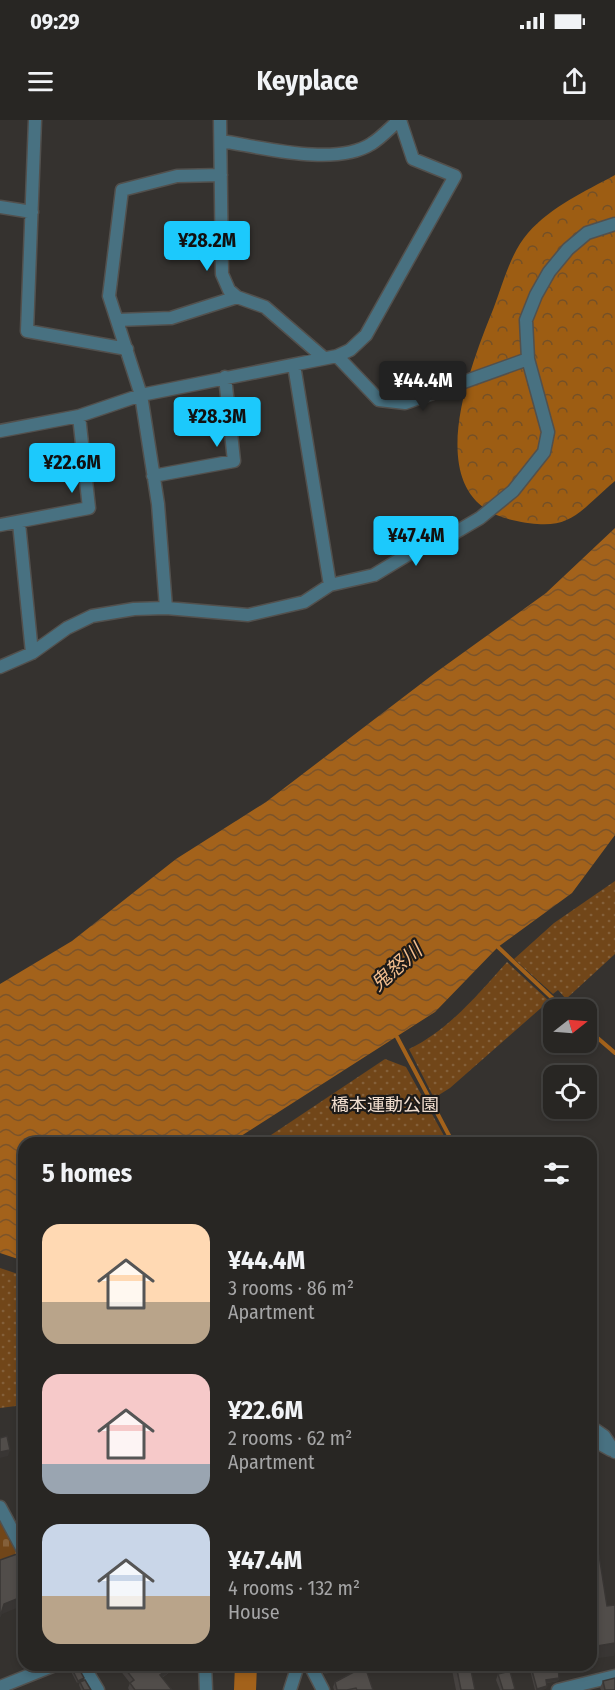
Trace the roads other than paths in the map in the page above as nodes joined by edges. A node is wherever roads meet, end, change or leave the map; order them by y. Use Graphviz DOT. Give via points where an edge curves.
graph roads {
  1 [pos="35,120"];
  2 [pos="220,120"];
  3 [pos="399,120"];
  4 [pos="221,141"];
  5 [pos="221,175"];
  6 [pos="0,207"];
  7 [pos="32,212"];
  8 [pos="615,224"];
  9 [pos="237,297"];
  10 [pos="118,320"];
  11 [pos="127,349"];
  12 [pos="331,357"];
  13 [pos="528,359"];
  14 [pos="294,365"];
  15 [pos="225,377"];
  16 [pos="141,395"];
  17 [pos="79,416"];
  18 [pos="0,430"];
  19 [pos="153,476"];
  20 [pos="19,523"];
  21 [pos="0,525"];
  22 [pos="330,585"];
  23 [pos="166,608"];
  24 [pos="32,653"];
  25 [pos="0,667"];
  26 [pos="597,1431"];
  27 [pos="597,1442"];
  28 [pos="615,1452"];
  29 [pos="0,1507"];
  30 [pos="18,1541"];
  31 [pos="40,1671"];
  32 [pos="87,1671"];
  33 [pos="205,1671"];
  34 [pos="296,1671"];
  35 [pos="313,1671"];
  36 [pos="615,1676"];
  37 [pos="0,1687"];
  38 [pos="98,1690"];
  39 [pos="206,1690"];
  40 [pos="290,1690"];
  41 [pos="323,1690"];
  42 [pos="558,1690"];
  1 -- 7 [label="street"];
  2 -- 4 [label="street"];
  3 -- 4 [label="street" via="371,145 351,152 318,155"];
  3 -- 12 [label="street" via="413,159 456,176 366,335 350,350"];
  4 -- 5 [label="street"];
  5 -- 9 [label="street" via="222,274"];
  5 -- 10 [label="street" via="177,176 122,190 109,296"];
  6 -- 7 [label="street"];
  7 -- 11 [label="street" via="27,331"];
  8 -- 13 [label="street" via="587,233 549,272 526,320"];
  9 -- 10 [label="street" via="171,318"];
  9 -- 12 [label="street" via="264,307"];
  10 -- 11 [label="street"];
  11 -- 16 [label="street"];
  12 -- 13 [label="street" via="379,400 405,403"];
  12 -- 14 [label="street"];
  13 -- 22 [label="street" via="548,432 543,452 513,491 480,518 374,575"];
  14 -- 15 [label="street"];
  14 -- 22 [label="street"];
  15 -- 16 [label="street"];
  15 -- 19 [label="street" via="234,461"];
  16 -- 17 [label="street"];
  16 -- 19 [label="street"];
  17 -- 18 [label="street"];
  17 -- 20 [label="street" via="88,508"];
  19 -- 23 [label="street"];
  20 -- 21 [label="street"];
  20 -- 24 [label="street"];
  22 -- 23 [label="street" via="304,602 248,615"];
  23 -- 24 [label="street" via="92,616"];
  24 -- 25 [label="street"];
  26 -- 28 [label="street"];
  27 -- 28 [label="street"];
  29 -- 30 [label="street"];
  31 -- 37 [label="street"];
  32 -- 38 [label="street"];
  33 -- 39 [label="street"];
  34 -- 40 [label="street"];
  35 -- 41 [label="street"];
  36 -- 42 [label="street"];
}
